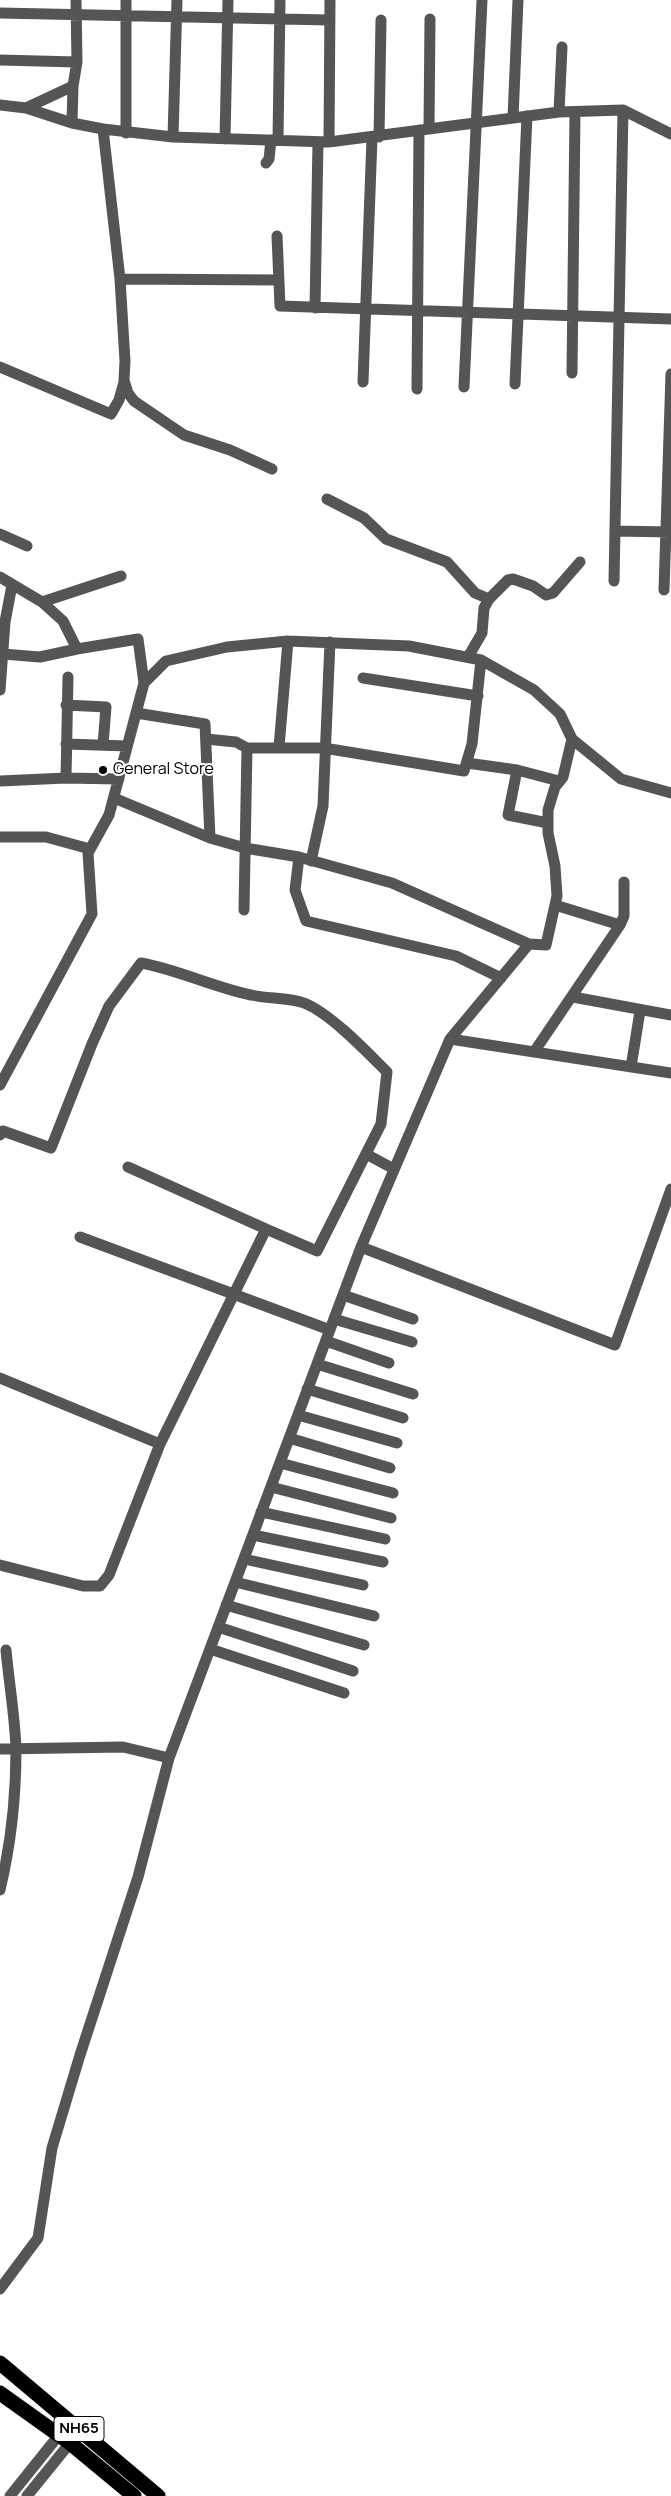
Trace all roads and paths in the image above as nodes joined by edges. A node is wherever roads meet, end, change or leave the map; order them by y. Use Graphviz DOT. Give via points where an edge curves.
graph roads {
  1 [pos="76,0"];
  2 [pos="126,0"];
  3 [pos="178,0"];
  4 [pos="228,0"];
  5 [pos="280,0"];
  6 [pos="330,0"];
  7 [pos="482,0"];
  8 [pos="518,0"];
  9 [pos="0,13"];
  10 [pos="76,14"];
  11 [pos="126,15"];
  12 [pos="178,17"];
  13 [pos="228,18"];
  14 [pos="280,18"];
  15 [pos="430,19"];
  16 [pos="329,20"];
  17 [pos="381,20"];
  18 [pos="562,47"];
  19 [pos="0,60"];
  20 [pos="78,62"];
  21 [pos="73,86"];
  22 [pos="0,105"];
  23 [pos="26,108"];
  24 [pos="623,110"];
  25 [pos="559,112"];
  26 [pos="575,112"];
  27 [pos="527,116"];
  28 [pos="513,118"];
  29 [pos="477,122"];
  30 [pos="72,123"];
  31 [pos="103,129"];
  32 [pos="424,129"];
  33 [pos="126,134"];
  34 [pos="671,134"];
  35 [pos="173,138"];
  36 [pos="376,138"];
  37 [pos="224,139"];
  38 [pos="274,140"];
  39 [pos="324,142"];
  40 [pos="266,163"];
  41 [pos="277,236"];
  42 [pos="120,279"];
  43 [pos="279,280"];
  44 [pos="316,308"];
  45 [pos="366,310"];
  46 [pos="418,312"];
  47 [pos="468,313"];
  48 [pos="518,315"];
  49 [pos="573,316"];
  50 [pos="619,318"];
  51 [pos="671,319"];
  52 [pos="0,367"];
  53 [pos="572,373"];
  54 [pos="671,374"];
  55 [pos="124,380"];
  56 [pos="364,382"];
  57 [pos="515,384"];
  58 [pos="464,387"];
  59 [pos="417,389"];
  60 [pos="272,469"];
  61 [pos="327,499"];
  62 [pos="615,531"];
  63 [pos="668,532"];
  64 [pos="0,534"];
  65 [pos="27,546"];
  66 [pos="580,562"];
  67 [pos="121,576"];
  68 [pos="0,578"];
  69 [pos="614,581"];
  70 [pos="12,586"];
  71 [pos="664,590"];
  72 [pos="489,599"];
  73 [pos="42,602"];
  74 [pos="288,641"];
  75 [pos="330,642"];
  76 [pos="77,649"];
  77 [pos="4,654"];
  78 [pos="468,657"];
  79 [pos="482,660"];
  80 [pos="166,661"];
  81 [pos="141,662"];
  82 [pos="68,677"];
  83 [pos="363,678"];
  84 [pos="144,683"];
  85 [pos="0,690"];
  86 [pos="478,696"];
  87 [pos="66,705"];
  88 [pos="136,713"];
  89 [pos="206,739"];
  90 [pos="572,739"];
  91 [pos="66,744"];
  92 [pos="103,745"];
  93 [pos="127,746"];
  94 [pos="279,747"];
  95 [pos="247,748"];
  96 [pos="324,748"];
  97 [pos="467,762"];
  98 [pos="517,770"];
  99 [pos="66,778"];
  100 [pos="119,779"];
  101 [pos="559,780"];
  102 [pos="0,781"];
  103 [pos="671,793"];
  104 [pos="114,798"];
  105 [pos="548,824"];
  106 [pos="0,837"];
  107 [pos="210,838"];
  108 [pos="245,848"];
  109 [pos="90,849"];
  110 [pos="299,857"];
  111 [pos="311,861"];
  112 [pos="624,882"];
  113 [pos="555,906"];
  114 [pos="244,910"];
  115 [pos="620,925"];
  116 [pos="529,944"];
  117 [pos="501,978"];
  118 [pos="573,997"];
  119 [pos="640,1011"];
  120 [pos="671,1015"];
  121 [pos="450,1039"];
  122 [pos="534,1052"];
  123 [pos="631,1067"];
  124 [pos="4,1072"];
  125 [pos="671,1073"];
  126 [pos="0,1085"];
  127 [pos="0,1135"];
  128 [pos="366,1154"];
  129 [pos="128,1167"];
  130 [pos="394,1169"];
  131 [pos="671,1189"];
  132 [pos="668,1212"];
  133 [pos="266,1229"];
  134 [pos="80,1237"];
  135 [pos="361,1247"];
  136 [pos="234,1293"];
  137 [pos="343,1295"];
  138 [pos="413,1319"];
  139 [pos="332,1325"];
  140 [pos="326,1341"];
  141 [pos="412,1342"];
  142 [pos="389,1363"];
  143 [pos="317,1364"];
  144 [pos="0,1378"];
  145 [pos="307,1389"];
  146 [pos="413,1394"];
  147 [pos="298,1415"];
  148 [pos="404,1418"];
  149 [pos="289,1438"];
  150 [pos="397,1443"];
  151 [pos="160,1444"];
  152 [pos="280,1462"];
  153 [pos="390,1468"];
  154 [pos="271,1487"];
  155 [pos="393,1493"];
  156 [pos="261,1512"];
  157 [pos="391,1518"];
  158 [pos="253,1535"];
  159 [pos="385,1539"];
  160 [pos="244,1559"];
  161 [pos="383,1562"];
  162 [pos="0,1565"];
  163 [pos="235,1582"];
  164 [pos="364,1585"];
  165 [pos="226,1605"];
  166 [pos="374,1616"];
  167 [pos="218,1627"];
  168 [pos="364,1645"];
  169 [pos="210,1649"];
  170 [pos="6,1650"];
  171 [pos="353,1671"];
  172 [pos="344,1693"];
  173 [pos="0,1748"];
  174 [pos="16,1748"];
  175 [pos="169,1758"];
  176 [pos="0,1890"];
  177 [pos="0,2289"];
  178 [pos="0,2363"];
  179 [pos="0,2392"];
  180 [pos="65,2438"];
  181 [pos="132,2495"];
  182 [pos="10,2496"];
  183 [pos="27,2496"];
  184 [pos="158,2496"];
  1 -- 10 [label="street"];
  2 -- 11 [label="street"];
  3 -- 12 [label="street"];
  4 -- 13 [label="street"];
  5 -- 14 [label="street"];
  6 -- 16 [label="street"];
  7 -- 29 [label="street"];
  8 -- 28 [label="street"];
  9 -- 10 [label="street"];
  10 -- 11 [label="street"];
  10 -- 20 [label="street"];
  11 -- 12 [label="street"];
  11 -- 33 [label="street"];
  12 -- 13 [label="street"];
  12 -- 35 [label="street"];
  13 -- 14 [label="street"];
  13 -- 37 [label="street"];
  14 -- 16 [label="street"];
  14 -- 38 [label="street"];
  15 -- 32 [label="street"];
  16 -- 39 [label="street"];
  17 -- 36 [label="street"];
  18 -- 25 [label="street"];
  19 -- 20 [label="street"];
  20 -- 21 [label="street"];
  21 -- 23 [label="street"];
  21 -- 30 [label="street"];
  22 -- 23 [label="street"];
  23 -- 30 [label="street"];
  24 -- 26 [label="street"];
  24 -- 34 [label="street"];
  24 -- 50 [label="street"];
  25 -- 26 [label="street"];
  25 -- 27 [label="street"];
  26 -- 49 [label="street"];
  27 -- 28 [label="street"];
  27 -- 48 [label="street"];
  28 -- 29 [label="street"];
  29 -- 32 [label="street"];
  29 -- 47 [label="street"];
  30 -- 31 [label="street"];
  31 -- 33 [label="street"];
  31 -- 42 [label="street"];
  32 -- 36 [label="street"];
  32 -- 46 [label="street"];
  33 -- 35 [label="street"];
  35 -- 37 [label="street"];
  36 -- 39 [label="street"];
  36 -- 45 [label="street"];
  37 -- 38 [label="street"];
  38 -- 39 [label="street"];
  38 -- 40 [label="street"];
  39 -- 44 [label="street"];
  41 -- 43 [label="street"];
  42 -- 43 [label="street"];
  42 -- 55 [label="street"];
  43 -- 44 [label="street" via="280,306"];
  44 -- 45 [label="street"];
  45 -- 46 [label="street"];
  45 -- 56 [label="street"];
  46 -- 47 [label="street"];
  46 -- 59 [label="street"];
  47 -- 48 [label="street"];
  47 -- 58 [label="street"];
  48 -- 49 [label="street"];
  48 -- 57 [label="street"];
  49 -- 50 [label="street"];
  49 -- 53 [label="street"];
  50 -- 51 [label="street"];
  50 -- 62 [label="street"];
  52 -- 55 [label="street" via="111,414"];
  54 -- 63 [label="street"];
  55 -- 60 [label="street" via="134,401 184,435 230,450"];
  61 -- 72 [label="street" via="364,518 386,539 447,562 478,596"];
  62 -- 63 [label="street"];
  62 -- 69 [label="street"];
  63 -- 71 [label="street"];
  64 -- 65 [label="street"];
  66 -- 72 [label="street" via="553,593 546,595 513,579"];
  67 -- 73 [label="street"];
  68 -- 70 [label="street"];
  70 -- 73 [label="street"];
  70 -- 77 [label="street" via="5,622"];
  72 -- 78 [label="street" via="484,608 482,633"];
  73 -- 76 [label="street" via="63,621"];
  74 -- 75 [label="street"];
  74 -- 80 [label="street" via="227,647"];
  74 -- 94 [label="street"];
  75 -- 78 [label="street" via="409,646"];
  75 -- 96 [label="street"];
  76 -- 77 [label="street" via="40,657"];
  76 -- 81 [label="street" via="138,639"];
  77 -- 85 [label="street"];
  78 -- 79 [label="street"];
  79 -- 86 [label="street"];
  79 -- 90 [label="street" via="534,690 560,714"];
  80 -- 81 [label="street"];
  80 -- 84 [label="street"];
  81 -- 84 [label="street"];
  82 -- 87 [label="street"];
  83 -- 86 [label="street"];
  84 -- 88 [label="street"];
  86 -- 97 [label="street"];
  87 -- 91 [label="street"];
  87 -- 92 [label="street" via="106,707"];
  88 -- 89 [label="street" via="205,724"];
  88 -- 93 [label="street"];
  89 -- 95 [label="street" via="236,742"];
  89 -- 107 [label="street"];
  90 -- 101 [label="street" via="563,777"];
  90 -- 103 [label="street" via="621,779"];
  91 -- 92 [label="street"];
  91 -- 99 [label="street"];
  92 -- 93 [label="street"];
  93 -- 100 [label="street"];
  94 -- 95 [label="street"];
  94 -- 96 [label="street"];
  95 -- 108 [label="street"];
  96 -- 97 [label="street" via="464,771"];
  96 -- 111 [label="street" via="323,806"];
  97 -- 98 [label="street"];
  98 -- 101 [label="street"];
  98 -- 105 [label="street" via="508,815"];
  99 -- 100 [label="street"];
  99 -- 102 [label="street"];
  100 -- 104 [label="street"];
  101 -- 105 [label="street" via="548,810"];
  104 -- 107 [label="street"];
  104 -- 109 [label="street" via="109,815"];
  105 -- 113 [label="street" via="556,876"];
  106 -- 109 [label="street" via="46,837"];
  107 -- 108 [label="street"];
  108 -- 110 [label="street"];
  108 -- 114 [label="street"];
  109 -- 124 [label="street" via="92,914"];
  110 -- 111 [label="street"];
  110 -- 117 [label="street" via="294,890 306,921 456,956"];
  111 -- 116 [label="street" via="392,884"];
  112 -- 115 [label="street" via="624,916"];
  113 -- 115 [label="street"];
  113 -- 116 [label="street" via="546,945"];
  115 -- 118 [label="street"];
  116 -- 117 [label="street"];
  117 -- 121 [label="street"];
  118 -- 119 [label="street"];
  118 -- 122 [label="street"];
  119 -- 120 [label="street"];
  119 -- 123 [label="street"];
  121 -- 122 [label="street"];
  121 -- 130 [label="street"];
  122 -- 123 [label="street"];
  123 -- 125 [label="street"];
  124 -- 126 [label="street"];
  127 -- 128 [label="street" via="3,1131 52,1148 109,1006 141,963 167,968 210,985 253,996 304,1003 336,1024 387,1072 381,1124"];
  128 -- 130 [label="street"];
  128 -- 133 [label="street" via="317,1251"];
  129 -- 133 [label="street"];
  130 -- 135 [label="street"];
  131 -- 132 [label="street"];
  132 -- 135 [label="street" via="615,1345"];
  133 -- 136 [label="street"];
  134 -- 136 [label="street"];
  135 -- 137 [label="street"];
  136 -- 139 [label="street"];
  136 -- 151 [label="street"];
  137 -- 138 [label="street"];
  137 -- 139 [label="street"];
  139 -- 140 [label="street"];
  139 -- 141 [label="street"];
  140 -- 142 [label="street"];
  140 -- 143 [label="street"];
  143 -- 145 [label="street"];
  143 -- 146 [label="street"];
  144 -- 151 [label="street"];
  145 -- 147 [label="street"];
  145 -- 148 [label="street"];
  147 -- 149 [label="street"];
  147 -- 150 [label="street"];
  149 -- 152 [label="street"];
  149 -- 153 [label="street"];
  151 -- 162 [label="street" via="109,1575 100,1586 83,1586"];
  152 -- 154 [label="street"];
  152 -- 155 [label="street"];
  154 -- 156 [label="street"];
  154 -- 157 [label="street"];
  156 -- 158 [label="street"];
  156 -- 159 [label="street"];
  158 -- 160 [label="street"];
  158 -- 161 [label="street"];
  160 -- 163 [label="street"];
  160 -- 164 [label="street"];
  163 -- 165 [label="street"];
  163 -- 166 [label="street"];
  165 -- 167 [label="street"];
  165 -- 168 [label="street"];
  167 -- 169 [label="street"];
  167 -- 171 [label="street"];
  169 -- 172 [label="street"];
  169 -- 175 [label="street"];
  170 -- 174 [label="street"];
  173 -- 174 [label="street"];
  174 -- 175 [label="street" via="123,1747"];
  174 -- 176 [label="street" via="13,1812"];
  175 -- 177 [label="street" via="138,1877 52,2148 38,2238"];
  178 -- 184 [label="highway, NH65"];
  179 -- 180 [label="highway, NH65"];
  180 -- 181 [label="highway, NH65"];
  180 -- 182 [label="street"];
  180 -- 183 [label="street"];
}
